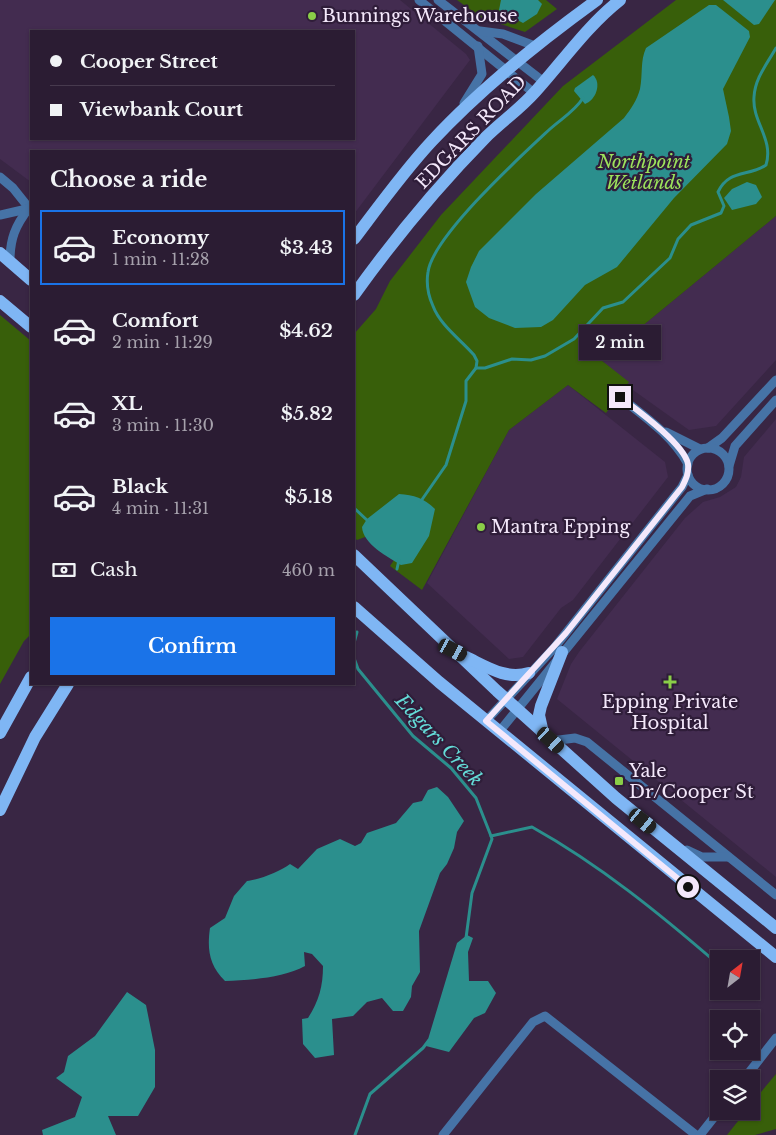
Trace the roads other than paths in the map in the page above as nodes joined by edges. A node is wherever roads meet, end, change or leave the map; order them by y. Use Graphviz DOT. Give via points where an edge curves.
graph roads {
  1 [pos="419,0"];
  2 [pos="438,0"];
  3 [pos="620,0"];
  4 [pos="596,1"];
  5 [pos="480,31"];
  6 [pos="478,46"];
  7 [pos="535,46"];
  8 [pos="518,61"];
  9 [pos="507,70"];
  10 [pos="544,82"];
  11 [pos="534,93"];
  12 [pos="455,118"];
  13 [pos="0,177"];
  14 [pos="30,208"];
  15 [pos="0,215"];
  16 [pos="355,238"];
  17 [pos="0,253"];
  18 [pos="10,261"];
  19 [pos="30,279"];
  20 [pos="355,293"];
  21 [pos="0,301"];
  22 [pos="30,326"];
  23 [pos="776,380"];
  24 [pos="620,397"];
  25 [pos="776,400"];
  26 [pos="662,430"];
  27 [pos="704,448"];
  28 [pos="688,464"];
  29 [pos="729,468"];
  30 [pos="688,475"];
  31 [pos="707,489"];
  32 [pos="355,556"];
  33 [pos="355,607"];
  34 [pos="453,650"];
  35 [pos="562,652"];
  36 [pos="529,673"];
  37 [pos="30,679"];
  38 [pos="67,685"];
  39 [pos="505,698"];
  40 [pos="518,709"];
  41 [pos="486,721"];
  42 [pos="0,732"];
  43 [pos="500,732"];
  44 [pos="547,737"];
  45 [pos="0,810"];
  46 [pos="630,810"];
  47 [pos="728,857"];
  48 [pos="776,895"];
  49 [pos="776,928"];
  50 [pos="776,958"];
  51 [pos="776,1038"];
  52 [pos="751,1070"];
  53 [pos="712,1120"];
  54 [pos="443,1135"];
  55 [pos="696,1135"];
  56 [pos="700,1135"];
  1 -- 6 [label="street"];
  2 -- 5 [label="street"];
  3 -- 10 [label="main road, EDGARS ROAD" via="588,29"];
  4 -- 7 [label="main road, EDGARS ROAD"];
  5 -- 7 [label="street" via="503,34"];
  5 -- 8 [label="street"];
  6 -- 9 [label="street"];
  6 -- 12 [label="street" via="482,74"];
  7 -- 8 [label="main road, EDGARS ROAD"];
  8 -- 9 [label="main road, EDGARS ROAD"];
  8 -- 10 [label="street"];
  9 -- 11 [label="street"];
  9 -- 12 [label="main road, EDGARS ROAD"];
  10 -- 11 [label="main road, EDGARS ROAD"];
  11 -- 20 [label="main road, EDGARS ROAD" via="428,200 394,239"];
  12 -- 16 [label="main road, EDGARS ROAD" via="401,178"];
  13 -- 14 [label="street"];
  14 -- 15 [label="street"];
  14 -- 18 [label="street" via="12,235"];
  17 -- 18 [label="main road"];
  18 -- 19 [label="main road"];
  21 -- 22 [label="main road"];
  23 -- 27 [label="street" via="722,438"];
  24 -- 26 [label="street"];
  25 -- 29 [label="street" via="735,446"];
  26 -- 27 [label="street"];
  26 -- 28 [label="street"];
  27 -- 28 [label="street" via="690,457"];
  27 -- 29 [label="street" via="720,451"];
  28 -- 30 [label="street"];
  29 -- 31 [label="street" via="725,481 714,489"];
  30 -- 31 [label="street" via="695,485"];
  30 -- 36 [label="street" via="610,580"];
  31 -- 35 [label="street" via="690,496"];
  32 -- 34 [label="main road"];
  33 -- 41 [label="main road"];
  34 -- 36 [label="main road" via="508,676"];
  34 -- 39 [label="main road"];
  35 -- 40 [label="street"];
  35 -- 44 [label="main road" via="539,715"];
  36 -- 39 [label="street"];
  37 -- 42 [label="main road"];
  38 -- 45 [label="main road" via="31,745"];
  39 -- 40 [label="main road"];
  39 -- 41 [label="street"];
  40 -- 43 [label="street"];
  40 -- 44 [label="main road"];
  41 -- 43 [label="main road"];
  43 -- 50 [label="main road"];
  44 -- 46 [label="main road"];
  44 -- 47 [label="street" via="587,742"];
  46 -- 47 [label="street" via="695,854"];
  46 -- 49 [label="main road"];
  47 -- 48 [label="street"];
  51 -- 52 [label="street"];
  53 -- 56 [label="street"];
  54 -- 55 [label="street" via="533,1022 545,1016"];
}
